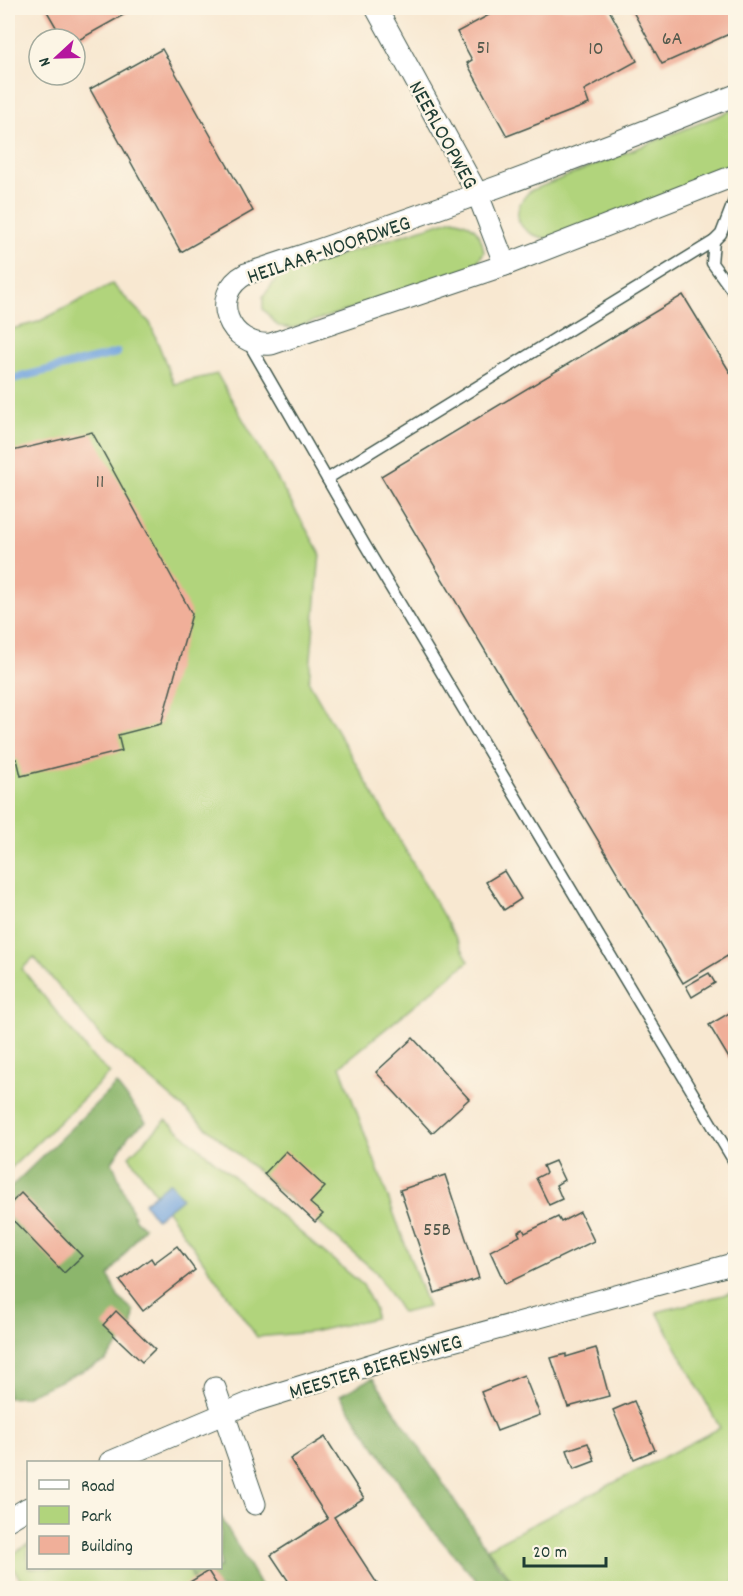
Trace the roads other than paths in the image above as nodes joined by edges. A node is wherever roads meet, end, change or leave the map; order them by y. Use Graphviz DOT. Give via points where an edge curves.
graph roads {
  1 [pos="376,8"];
  2 [pos="735,95"];
  3 [pos="735,175"];
  4 [pos="478,195"];
  5 [pos="735,195"];
  6 [pos="714,241"];
  7 [pos="505,265"];
  8 [pos="735,296"];
  9 [pos="248,341"];
  10 [pos="327,479"];
  11 [pos="735,1165"];
  12 [pos="735,1263"];
  13 [pos="215,1388"];
  14 [pos="223,1414"];
  15 [pos="112,1461"];
  16 [pos="255,1504"];
  17 [pos="27,1509"];
  18 [pos="8,1520"];
  1 -- 4 [label="street, NEERLOOPWEG"];
  2 -- 4 [label="street, HEILAAR-NOORDWEG"];
  3 -- 7 [label="street"];
  4 -- 7 [label="street, NEERLOOPWEG"];
  4 -- 9 [label="street, HEILAAR-NOORDWEG" via="240,277 228,291 226,308 234,330"];
  5 -- 6 [label="lane" via="721,234"];
  6 -- 8 [label="lane" via="712,263"];
  6 -- 10 [label="lane"];
  7 -- 9 [label="street" via="271,344"];
  9 -- 10 [label="lane"];
  10 -- 11 [label="lane"];
  12 -- 14 [label="street, MEESTER BIERENSWEG" via="409,1353"];
  13 -- 14 [label="street"];
  14 -- 15 [label="street, MEESTER BIERENSWEG"];
  14 -- 16 [label="street"];
  17 -- 18 [label="street"];
}
